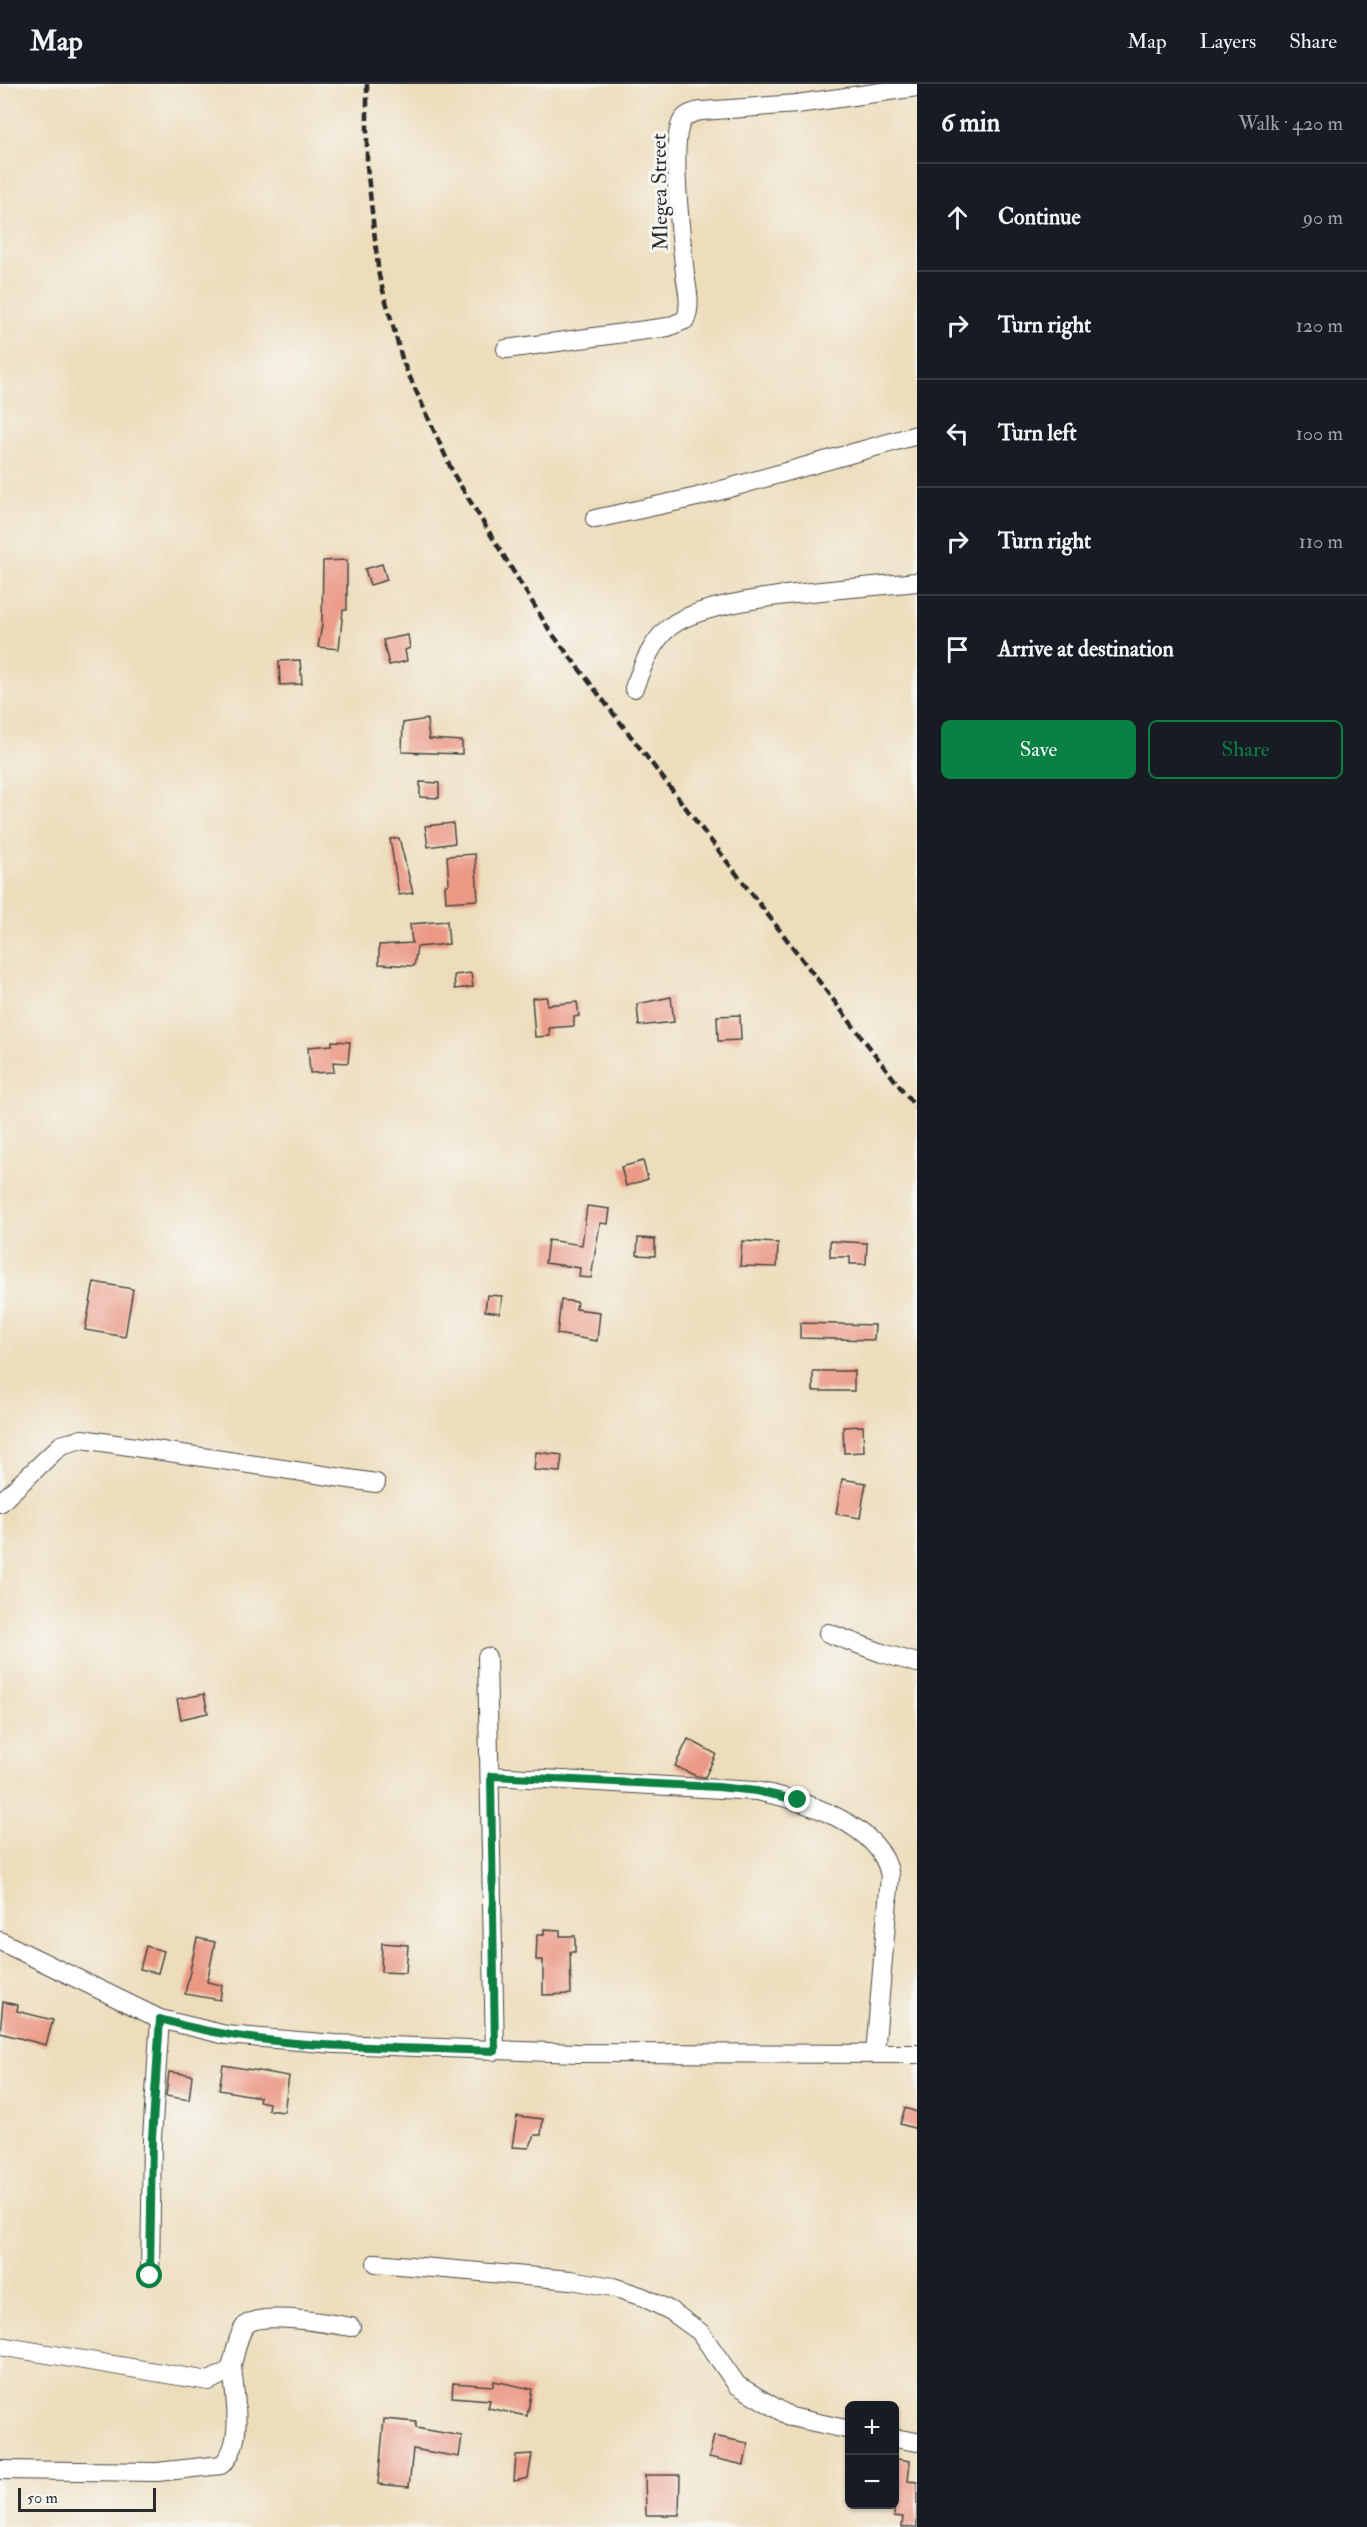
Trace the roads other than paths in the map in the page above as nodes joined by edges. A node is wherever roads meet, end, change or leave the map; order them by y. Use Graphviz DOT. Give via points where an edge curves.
graph roads {
  1 [pos="917,87"];
  2 [pos="506,349"];
  3 [pos="917,435"];
  4 [pos="595,519"];
  5 [pos="917,582"];
  6 [pos="634,688"];
  7 [pos="376,1484"];
  8 [pos="0,1503"];
  9 [pos="828,1633"];
  10 [pos="487,1658"];
  11 [pos="917,1663"];
  12 [pos="491,1776"];
  13 [pos="0,1941"];
  14 [pos="160,2019"];
  15 [pos="495,2051"];
  16 [pos="874,2054"];
  17 [pos="917,2054"];
  18 [pos="376,2263"];
  19 [pos="150,2276"];
  20 [pos="351,2327"];
  21 [pos="0,2346"];
  22 [pos="232,2366"];
  23 [pos="845,2429"];
  24 [pos="899,2439"];
  25 [pos="917,2442"];
  26 [pos="0,2470"];
  1 -- 2 [label="street, Mlegea Street" via="688,115 678,136 688,302 685,320 668,327"];
  3 -- 4 [label="street" via="697,497"];
  5 -- 6 [label="street" via="762,600 691,615 671,626 655,643"];
  7 -- 8 [label="street" via="82,1439 61,1445"];
  9 -- 11 [label="street"];
  10 -- 12 [label="street"];
  12 -- 15 [label="street"];
  12 -- 16 [label="street" via="756,1791 798,1800 873,1841 888,1864 890,1876"];
  13 -- 14 [label="street"];
  14 -- 15 [label="street" via="226,2035"];
  14 -- 19 [label="street" via="152,2138"];
  15 -- 16 [label="street"];
  16 -- 17 [label="street"];
  18 -- 23 [label="street" via="571,2280 644,2297 700,2332 737,2385 790,2417"];
  20 -- 22 [label="street" via="287,2319 254,2321 244,2327"];
  21 -- 22 [label="street" via="196,2380 219,2378"];
  22 -- 26 [label="street" via="234,2445 228,2460 221,2465 157,2472"];
  24 -- 25 [label="street"];
}
